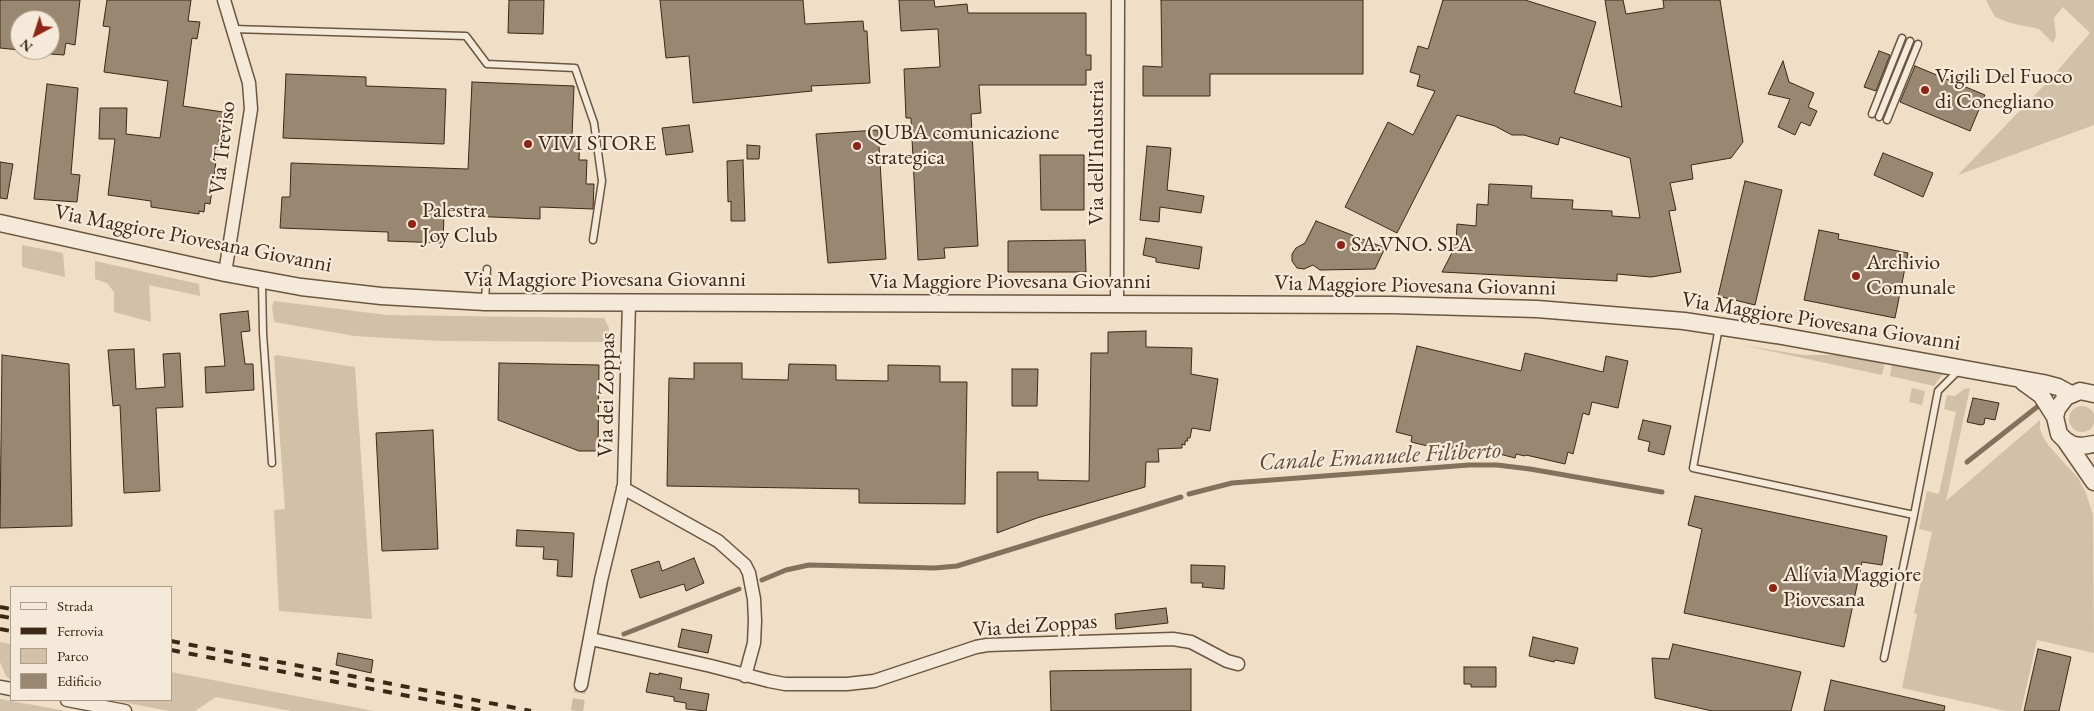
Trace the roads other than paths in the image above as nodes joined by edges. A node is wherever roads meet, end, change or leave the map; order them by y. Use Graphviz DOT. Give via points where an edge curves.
graph roads {
  1 [pos="224,0"];
  2 [pos="1118,0"];
  3 [pos="233,29"];
  4 [pos="1902,38"];
  5 [pos="1910,41"];
  6 [pos="1918,44"];
  7 [pos="1872,114"];
  8 [pos="1879,118"];
  9 [pos="1887,120"];
  10 [pos="0,223"];
  11 [pos="593,240"];
  12 [pos="486,269"];
  13 [pos="225,274"];
  14 [pos="262,280"];
  15 [pos="485,302"];
  16 [pos="628,303"];
  17 [pos="1116,306"];
  18 [pos="1719,327"];
  19 [pos="1961,368"];
  20 [pos="2021,381"];
  21 [pos="2071,394"];
  22 [pos="2094,394"];
  23 [pos="2055,417"];
  24 [pos="2065,440"];
  25 [pos="2094,444"];
  26 [pos="272,463"];
  27 [pos="2094,482"];
  28 [pos="623,488"];
  29 [pos="1914,515"];
  30 [pos="591,640"];
  31 [pos="1884,658"];
  32 [pos="1238,664"];
  33 [pos="745,676"];
  34 [pos="581,685"];
  35 [pos="72,701"];
  36 [pos="120,710"];
  1 -- 3 [label="street, Via Treviso"];
  2 -- 17 [label="street, Via dell'Industria"];
  3 -- 11 [label="lane" via="466,36 487,64 575,68 594,123 602,181"];
  3 -- 13 [label="street, Via Treviso" via="249,83 251,109"];
  4 -- 7 [label="lane"];
  5 -- 8 [label="lane"];
  6 -- 9 [label="lane"];
  10 -- 13 [label="street, Via Maggiore Piovesana Giovanni"];
  12 -- 15 [label="lane"];
  13 -- 14 [label="street, Via Maggiore Piovesana Giovanni"];
  14 -- 15 [label="street, Via Maggiore Piovesana Giovanni" via="381,296"];
  14 -- 26 [label="lane"];
  15 -- 16 [label="street, Via Maggiore Piovesana Giovanni"];
  16 -- 17 [label="street, Via Maggiore Piovesana Giovanni"];
  16 -- 28 [label="street, Via dei Zoppas"];
  17 -- 18 [label="street, Via Maggiore Piovesana Giovanni" via="1382,305 1537,309 1684,321"];
  18 -- 19 [label="street, Via Maggiore Piovesana Giovanni"];
  18 -- 29 [label="lane" via="1693,468"];
  19 -- 20 [label="street, Via Maggiore Piovesana Giovanni"];
  19 -- 29 [label="lane" via="1938,391"];
  20 -- 21 [label="street, Via Maggiore Piovesana Giovanni" via="2058,387"];
  20 -- 23 [label="street, Via Maggiore Piovesana Giovanni" via="2041,395"];
  21 -- 22 [label="street" via="2080,391"];
  21 -- 23 [label="street" via="2061,402"];
  23 -- 24 [label="street, Via Maggiore Piovesana Giovanni"];
  24 -- 25 [label="street" via="2082,446"];
  24 -- 27 [label="street, Via Maggiore Piovesana Giovanni"];
  28 -- 30 [label="street, Via dei Zoppas" via="601,580"];
  28 -- 33 [label="street, Via dei Zoppas" via="718,541 745,565 754,599 755,621 754,643"];
  29 -- 31 [label="lane"];
  30 -- 33 [label="street, Via dei Zoppas"];
  30 -- 34 [label="street, Via dei Zoppas"];
  32 -- 33 [label="street, Via dei Zoppas" via="1191,642 1172,639 987,645 874,681 847,684 785,684"];
  35 -- 36 [label="street"];
}
